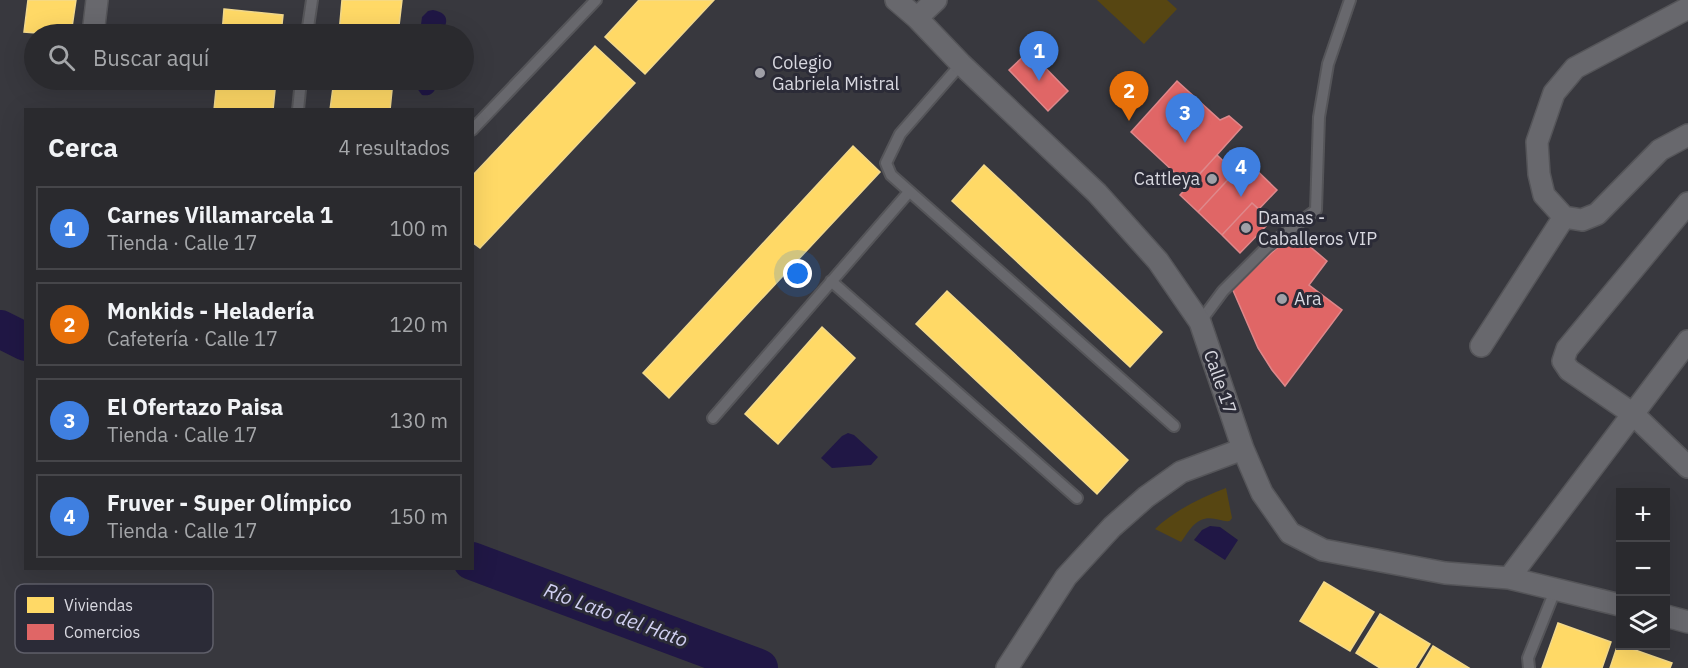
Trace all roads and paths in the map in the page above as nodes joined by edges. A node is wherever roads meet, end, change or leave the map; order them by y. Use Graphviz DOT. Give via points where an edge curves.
graph roads {
  1 [pos="97,0"];
  2 [pos="312,0"];
  3 [pos="596,0"];
  4 [pos="896,0"];
  5 [pos="936,0"];
  6 [pos="1350,0"];
  7 [pos="1688,8"];
  8 [pos="917,18"];
  9 [pos="94,24"];
  10 [pos="308,24"];
  11 [pos="961,64"];
  12 [pos="301,90"];
  13 [pos="298,108"];
  14 [pos="474,128"];
  15 [pos="1688,135"];
  16 [pos="909,192"];
  17 [pos="1688,203"];
  18 [pos="1564,218"];
  19 [pos="831,281"];
  20 [pos="1200,322"];
  21 [pos="1688,341"];
  22 [pos="1481,346"];
  23 [pos="1633,414"];
  24 [pos="712,418"];
  25 [pos="1174,426"];
  26 [pos="1243,449"];
  27 [pos="1688,467"];
  28 [pos="1077,498"];
  29 [pos="1509,578"];
  30 [pos="1556,588"];
  31 [pos="1616,604"];
  32 [pos="1670,617"];
  33 [pos="1688,622"];
  34 [pos="1007,668"];
  35 [pos="1529,668"];
  1 -- 9 [label="street"];
  2 -- 10 [label="lane"];
  3 -- 14 [label="lane"];
  4 -- 8 [label="street, Calle 17"];
  5 -- 8 [label="street"];
  6 -- 20 [label="lane" via="1328,64 1318,117 1316,210 1267,247 1223,291"];
  7 -- 18 [label="street" via="1575,68 1554,93 1537,142 1539,174 1544,195"];
  8 -- 11 [label="street, Calle 17"];
  11 -- 16 [label="lane" via="900,134 886,163 891,175"];
  11 -- 20 [label="street, Calle 17" via="1097,193 1158,261"];
  12 -- 13 [label="lane"];
  15 -- 18 [label="street" via="1660,150 1597,214 1582,220"];
  16 -- 19 [label="lane"];
  16 -- 25 [label="lane"];
  17 -- 23 [label="street" via="1567,349 1563,361 1569,370"];
  18 -- 22 [label="street"];
  19 -- 24 [label="lane"];
  19 -- 28 [label="lane"];
  20 -- 26 [label="street, Calle 17"];
  21 -- 23 [label="street"];
  23 -- 27 [label="street"];
  23 -- 29 [label="street"];
  26 -- 29 [label="street, Calle 17" via="1262,493 1290,533 1323,550 1444,573"];
  26 -- 34 [label="street" via="1182,472 1121,519 1066,577"];
  29 -- 30 [label="street, Calle 17"];
  30 -- 31 [label="street, Calle 17"];
  30 -- 35 [label="lane" via="1528,658"];
  32 -- 33 [label="street"];
}
